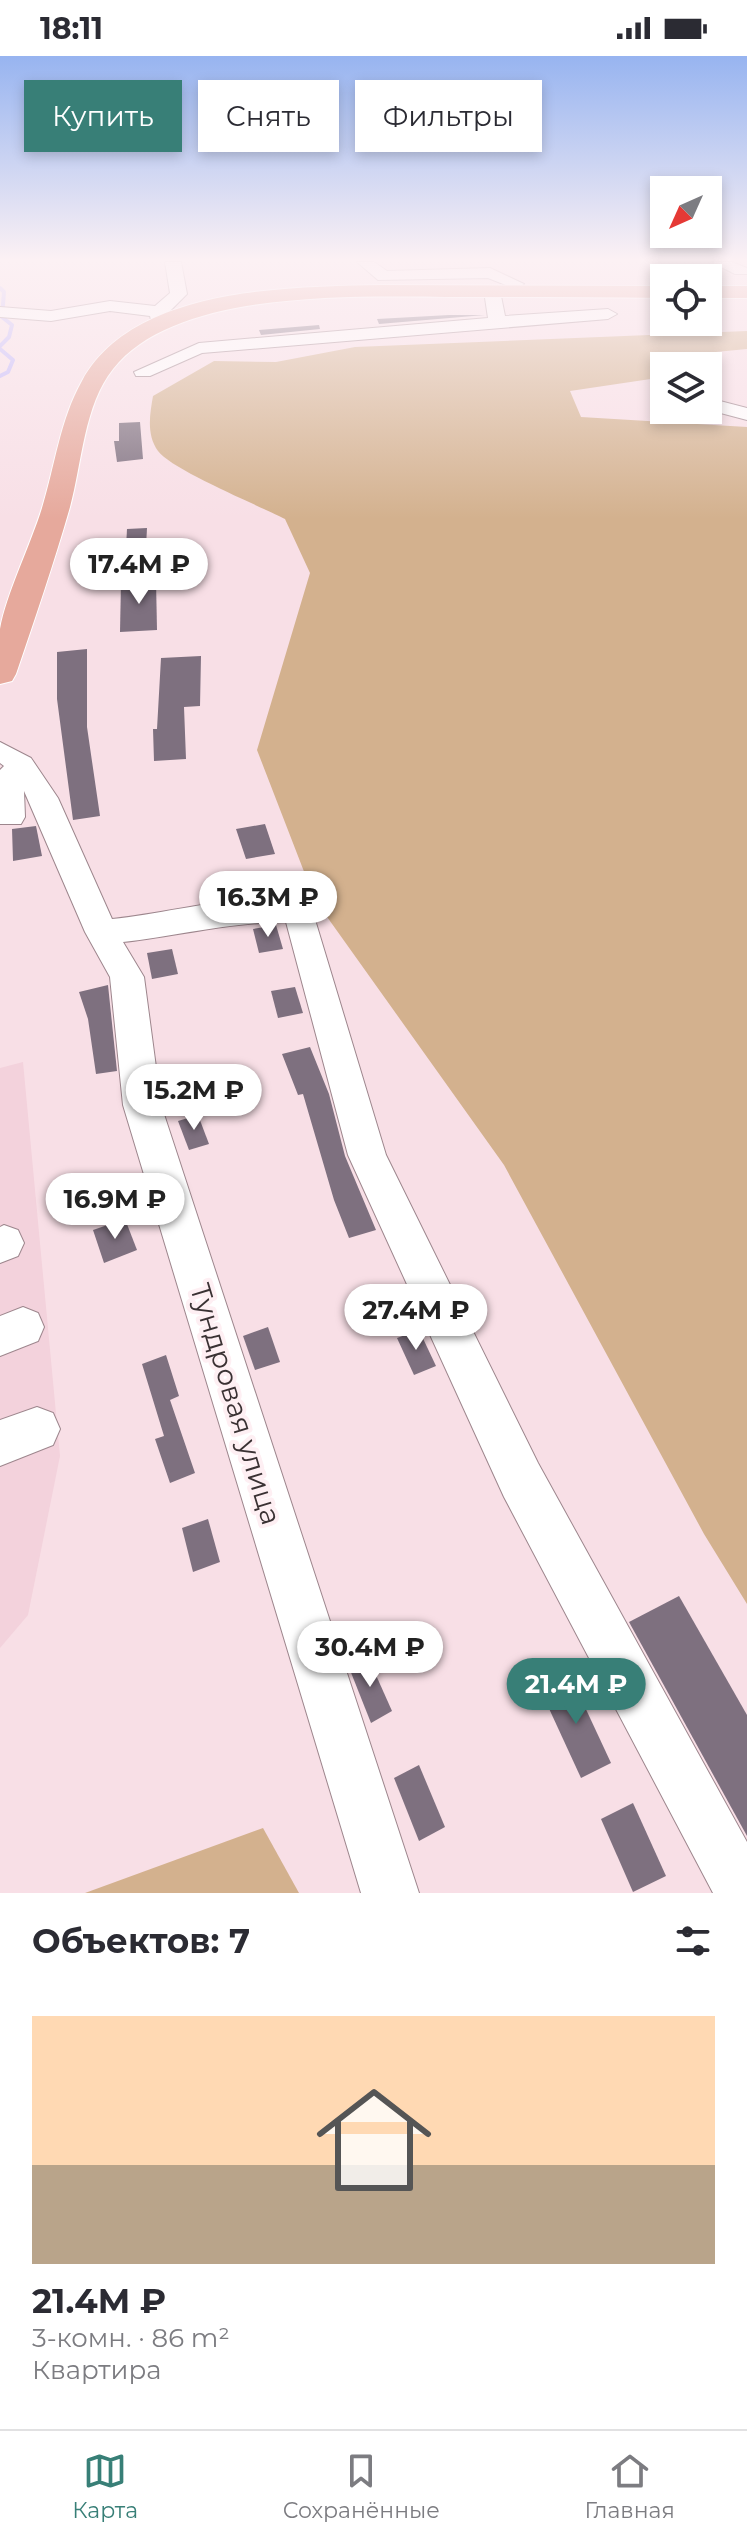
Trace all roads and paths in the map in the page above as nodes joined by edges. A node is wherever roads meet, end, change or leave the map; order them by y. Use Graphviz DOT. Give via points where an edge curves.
graph roads {
  1 [pos="121,348"];
  2 [pos="202,348"];
  3 [pos="143,372"];
  4 [pos="722,408"];
  5 [pos="747,414"];
  6 [pos="0,674"];
  7 [pos="10,758"];
  8 [pos="10,817"];
  9 [pos="101,932"];
  10 [pos="390,1893"];
  11 [pos="744,1893"];
  1 -- 6 [label="main road" via="93,382 80,415 57,506"];
  2 -- 3 [label="street"];
  4 -- 5 [label="street"];
  7 -- 8 [label="street"];
  7 -- 9 [label="street, Тундровая улица" via="43,798"];
  9 -- 10 [label="street, Тундровая улица" via="127,977 142,1105"];
  9 -- 11 [label="street" via="238,911 299,911 367,1155 521,1480"];
}
